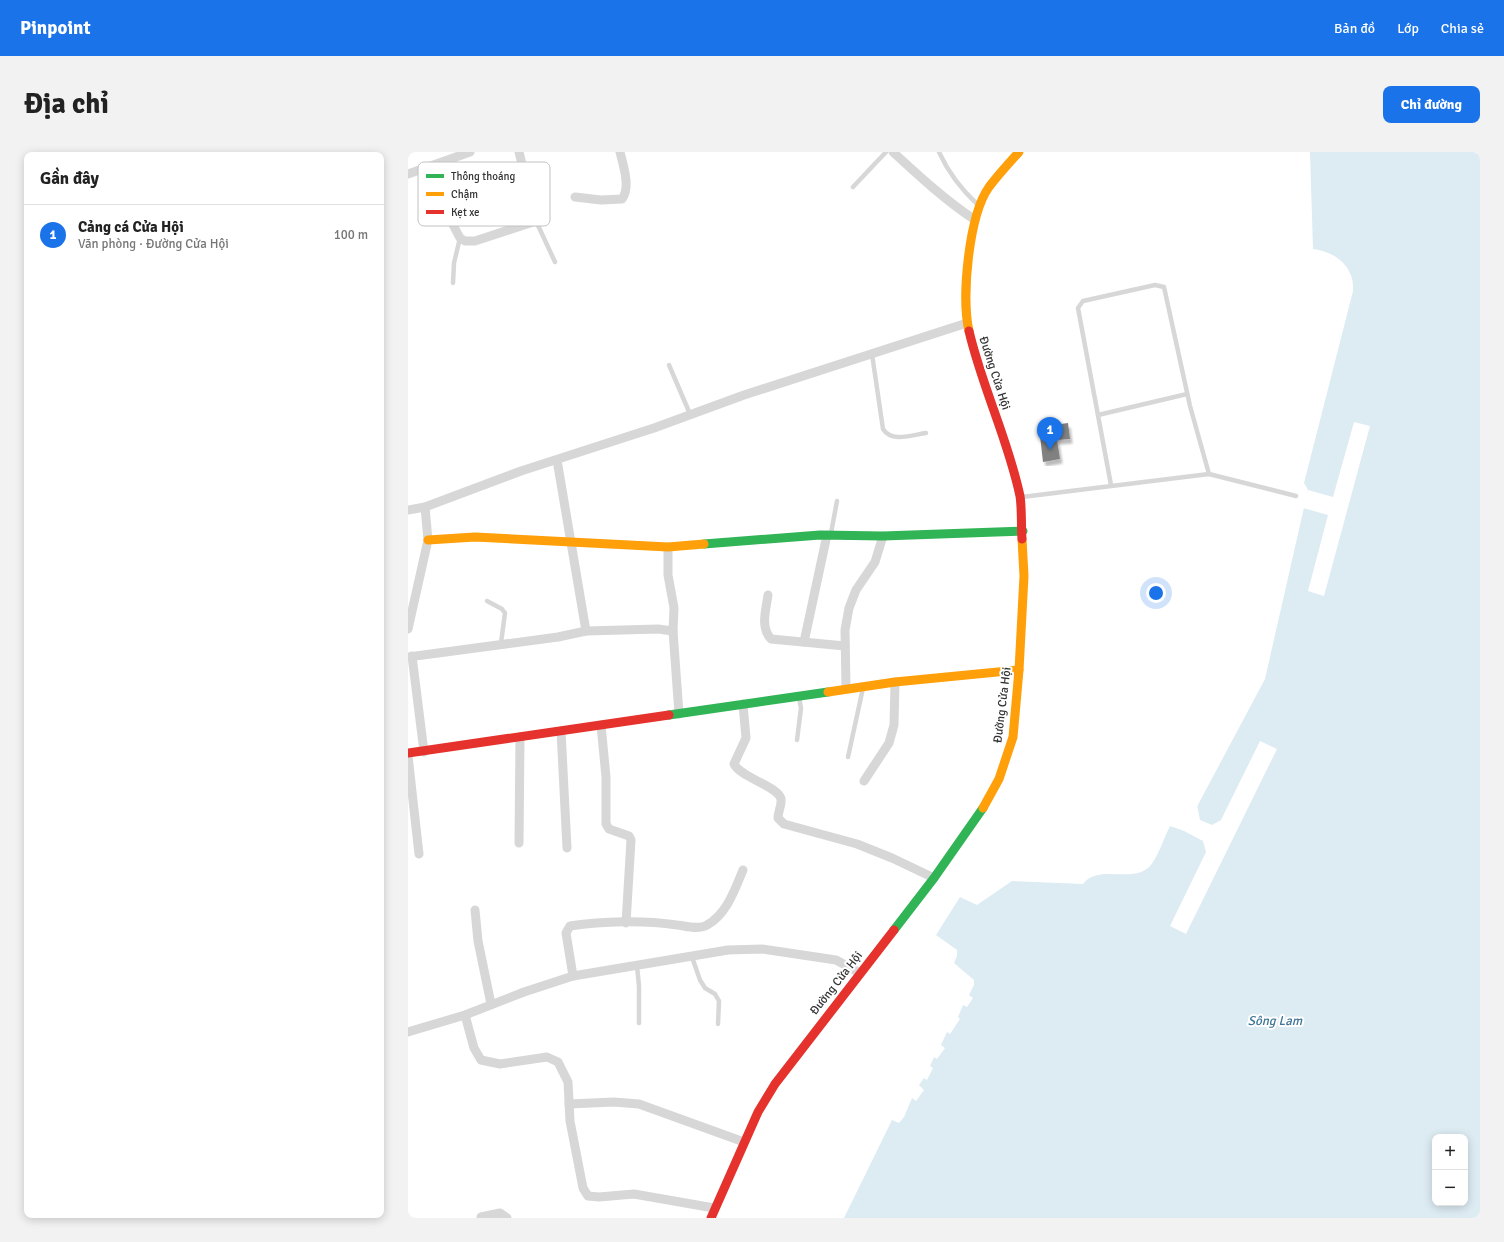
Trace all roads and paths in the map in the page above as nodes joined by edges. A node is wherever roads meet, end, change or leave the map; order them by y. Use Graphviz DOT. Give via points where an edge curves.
graph roads {
  1 [pos="470,152"];
  2 [pos="519,152"];
  3 [pos="620,152"];
  4 [pos="886,152"];
  5 [pos="893,152"];
  6 [pos="939,152"];
  7 [pos="1019,152"];
  8 [pos="448,156"];
  9 [pos="436,162"];
  10 [pos="521,162"];
  11 [pos="418,170"];
  12 [pos="408,174"];
  13 [pos="853,186"];
  14 [pos="575,197"];
  15 [pos="980,208"];
  16 [pos="975,220"];
  17 [pos="454,226"];
  18 [pos="521,226"];
  19 [pos="538,226"];
  20 [pos="460,238"];
  21 [pos="554,262"];
  22 [pos="453,283"];
  23 [pos="967,323"];
  24 [pos="872,354"];
  25 [pos="669,365"];
  26 [pos="1188,394"];
  27 [pos="690,414"];
  28 [pos="1098,415"];
  29 [pos="926,433"];
  30 [pos="557,460"];
  31 [pos="1208,474"];
  32 [pos="1111,485"];
  33 [pos="1296,496"];
  34 [pos="1020,497"];
  35 [pos="837,501"];
  36 [pos="425,507"];
  37 [pos="408,510"];
  38 [pos="1023,532"];
  39 [pos="829,535"];
  40 [pos="883,536"];
  41 [pos="428,540"];
  42 [pos="570,542"];
  43 [pos="668,547"];
  44 [pos="768,596"];
  45 [pos="487,601"];
  46 [pos="408,629"];
  47 [pos="586,631"];
  48 [pos="673,631"];
  49 [pos="804,642"];
  50 [pos="501,643"];
  51 [pos="845,646"];
  52 [pos="410,656"];
  53 [pos="1019,670"];
  54 [pos="895,682"];
  55 [pos="863,687"];
  56 [pos="846,689"];
  57 [pos="799,696"];
  58 [pos="743,704"];
  59 [pos="679,714"];
  60 [pos="601,725"];
  61 [pos="561,731"];
  62 [pos="520,738"];
  63 [pos="797,740"];
  64 [pos="424,752"];
  65 [pos="408,755"];
  66 [pos="848,757"];
  67 [pos="864,781"];
  68 [pos="519,843"];
  69 [pos="567,848"];
  70 [pos="419,854"];
  71 [pos="743,870"];
  72 [pos="934,878"];
  73 [pos="476,910"];
  74 [pos="626,923"];
  75 [pos="692,957"];
  76 [pos="637,966"];
  77 [pos="860,973"];
  78 [pos="573,976"];
  79 [pos="491,1004"];
  80 [pos="465,1015"];
  81 [pos="639,1023"];
  82 [pos="718,1024"];
  83 [pos="408,1032"];
  84 [pos="569,1104"];
  85 [pos="744,1142"];
  86 [pos="714,1208"];
  87 [pos="481,1217"];
  88 [pos="508,1218"];
  89 [pos="710,1218"];
  1 -- 8 [label="street"];
  2 -- 10 [label="street"];
  3 -- 14 [label="street" via="626,184 622,199"];
  4 -- 13 [label="lane"];
  5 -- 16 [label="street" via="929,186"];
  6 -- 15 [label="lane" via="957,182"];
  7 -- 15 [label="street, Đường Cửa Hội" via="988,188"];
  8 -- 9 [label="street"];
  11 -- 12 [label="street"];
  15 -- 16 [label="street, Đường Cửa Hội"];
  16 -- 23 [label="street, Đường Cửa Hội" via="970,248"];
  17 -- 20 [label="street"];
  18 -- 20 [label="street" via="475,241"];
  19 -- 21 [label="lane"];
  20 -- 22 [label="lane" via="454,263"];
  23 -- 24 [label="street"];
  23 -- 34 [label="street, Đường Cửa Hội"];
  24 -- 27 [label="street"];
  24 -- 29 [label="lane" via="883,429 886,434 897,437"];
  25 -- 27 [label="lane"];
  26 -- 28 [label="lane"];
  26 -- 28 [label="lane" via="1164,287 1155,285 1083,301 1078,308"];
  26 -- 31 [label="lane"];
  27 -- 30 [label="street"];
  28 -- 32 [label="lane"];
  30 -- 36 [label="street"];
  30 -- 42 [label="street"];
  31 -- 32 [label="lane"];
  31 -- 33 [label="lane"];
  32 -- 34 [label="lane"];
  34 -- 38 [label="street, Đường Cửa Hội"];
  35 -- 39 [label="lane"];
  36 -- 37 [label="street"];
  36 -- 41 [label="street"];
  38 -- 40 [label="street"];
  38 -- 53 [label="street, Đường Cửa Hội" via="1024,576"];
  39 -- 40 [label="street"];
  39 -- 43 [label="street"];
  39 -- 49 [label="street"];
  40 -- 51 [label="street" via="875,562 856,590 849,608"];
  41 -- 42 [label="street" via="475,537"];
  41 -- 46 [label="street"];
  42 -- 43 [label="street"];
  42 -- 47 [label="street"];
  43 -- 48 [label="street" via="668,575 674,608"];
  44 -- 49 [label="street" via="764,626 766,634 771,639"];
  45 -- 50 [label="lane" via="505,613"];
  47 -- 48 [label="street"];
  47 -- 50 [label="street" via="558,637"];
  48 -- 59 [label="street"];
  49 -- 51 [label="street"];
  50 -- 52 [label="street"];
  51 -- 56 [label="street"];
  52 -- 64 [label="street"];
  53 -- 54 [label="street"];
  53 -- 72 [label="street, Đường Cửa Hội" via="1013,737 999,779 977,819"];
  54 -- 55 [label="street"];
  54 -- 67 [label="street" via="894,725 889,743"];
  55 -- 56 [label="street"];
  55 -- 66 [label="lane"];
  56 -- 57 [label="street"];
  57 -- 58 [label="street"];
  57 -- 63 [label="lane" via="801,708"];
  58 -- 59 [label="street"];
  58 -- 72 [label="street" via="746,738 734,764 740,771 777,794 781,801 778,818 784,824 856,844"];
  59 -- 60 [label="street"];
  60 -- 61 [label="street"];
  60 -- 74 [label="street" via="606,777 606,824 609,829 629,836 631,840"];
  61 -- 62 [label="street"];
  61 -- 69 [label="street"];
  62 -- 64 [label="street"];
  62 -- 68 [label="street"];
  64 -- 65 [label="street"];
  65 -- 70 [label="street"];
  71 -- 74 [label="street" via="726,908 707,926 701,928"];
  72 -- 77 [label="street, Đường Cửa Hội"];
  73 -- 79 [label="street" via="478,941"];
  74 -- 78 [label="street" via="570,926 566,933"];
  75 -- 76 [label="street"];
  75 -- 77 [label="street" via="728,950 762,949 836,960"];
  75 -- 82 [label="lane" via="700,980 719,1001"];
  76 -- 78 [label="street"];
  76 -- 81 [label="lane"];
  77 -- 85 [label="street, Đường Cửa Hội" via="775,1084"];
  78 -- 79 [label="street"];
  79 -- 80 [label="street"];
  80 -- 83 [label="street"];
  80 -- 84 [label="street" via="474,1048 481,1060 500,1064 547,1057 558,1062 568,1082"];
  84 -- 85 [label="street" via="627,1102"];
  84 -- 86 [label="street" via="582,1188 588,1196 634,1194"];
  85 -- 86 [label="street, Đường Cửa Hội"];
  86 -- 89 [label="street, Đường Cửa Hội"];
  87 -- 88 [label="street" via="500,1213"];
}
